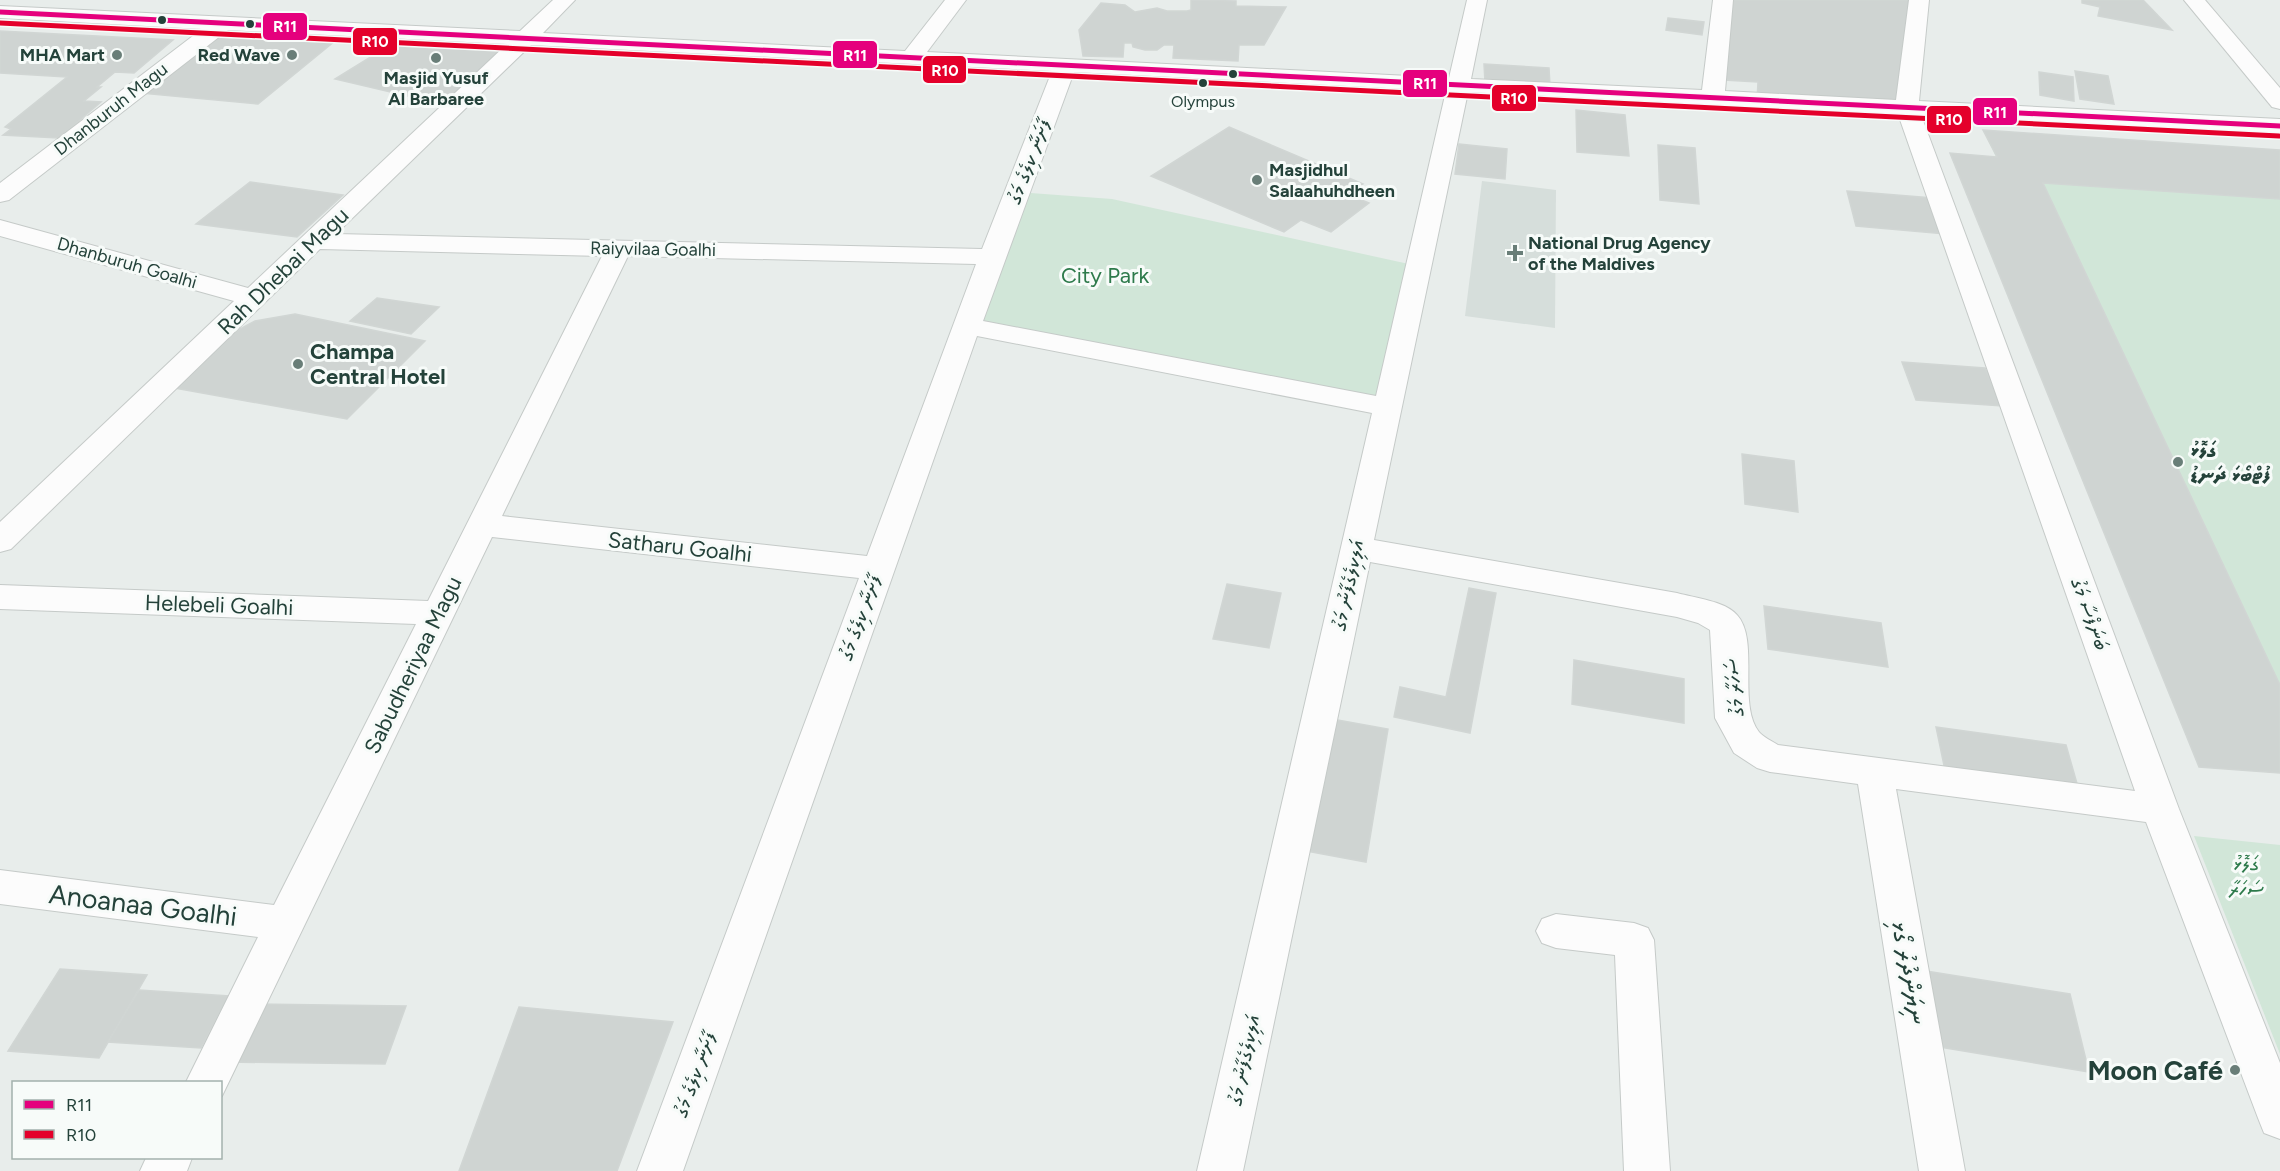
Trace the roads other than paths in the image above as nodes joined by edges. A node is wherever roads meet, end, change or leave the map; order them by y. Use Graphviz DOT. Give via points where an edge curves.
graph roads {
  1 [pos="113,0"];
  2 [pos="565,0"];
  3 [pos="956,0"];
  4 [pos="1477,0"];
  5 [pos="1723,0"];
  6 [pos="1919,0"];
  7 [pos="2194,0"];
  8 [pos="1,13"];
  9 [pos="84,16"];
  10 [pos="223,23"];
  11 [pos="524,38"];
  12 [pos="911,57"];
  13 [pos="1066,65"];
  14 [pos="1458,85"];
  15 [pos="1713,98"];
  16 [pos="2280,102"];
  17 [pos="1907,107"];
  18 [pos="2280,126"];
  19 [pos="0,195"];
  20 [pos="0,228"];
  21 [pos="315,241"];
  22 [pos="619,248"];
  23 [pos="992,257"];
  24 [pos="254,298"];
  25 [pos="968,326"];
  26 [pos="1388,407"];
  27 [pos="482,525"];
  28 [pos="0,541"];
  29 [pos="1356,548"];
  30 [pos="878,569"];
  31 [pos="0,597"];
  32 [pos="439,613"];
  33 [pos="1875,772"];
  34 [pos="2160,809"];
  35 [pos="0,887"];
  36 [pos="285,923"];
  37 [pos="1557,931"];
  38 [pos="208,1081"];
  39 [pos="2280,1118"];
  40 [pos="660,1171"];
  41 [pos="1220,1171"];
  42 [pos="1647,1171"];
  43 [pos="1942,1171"];
  1 -- 9 [label="street"];
  2 -- 11 [label="street, Rah Dhebai Magu"];
  3 -- 12 [label="street"];
  4 -- 14 [label="street, އަލިކިލެގެފާނު މަގު"];
  5 -- 15 [label="street"];
  6 -- 17 [label="street"];
  7 -- 16 [label="street"];
  8 -- 9 [label="street"];
  9 -- 10 [label="street"];
  10 -- 11 [label="street"];
  10 -- 19 [label="street, Dhanburuh Magu"];
  11 -- 12 [label="street"];
  11 -- 21 [label="street, Rah Dhebai Magu"];
  12 -- 13 [label="street"];
  13 -- 14 [label="street"];
  13 -- 23 [label="street, ފާށަނާ ކިލެގެ މަގު"];
  14 -- 15 [label="street"];
  14 -- 26 [label="street, އަލިކިލެގެފާނު މަގު"];
  15 -- 17 [label="street"];
  17 -- 18 [label="street"];
  17 -- 34 [label="street, ބަނަފްސާ މަގު"];
  20 -- 24 [label="street, Dhanburuh Goalhi"];
  21 -- 22 [label="street, Raiyvilaa Goalhi"];
  21 -- 24 [label="street, Rah Dhebai Magu"];
  22 -- 23 [label="street, Raiyvilaa Goalhi"];
  22 -- 27 [label="street, Sabudheriyaa Magu"];
  23 -- 25 [label="street, ފާށަނާ ކިލެގެ މަގު"];
  24 -- 28 [label="street, Rah Dhebai Magu"];
  25 -- 26 [label="street"];
  25 -- 30 [label="street, ފާށަނާ ކިލެގެ މަގު"];
  26 -- 29 [label="street, އަލިކިލެގެފާނު މަގު"];
  27 -- 30 [label="street, Satharu Goalhi"];
  27 -- 32 [label="street, Sabudheriyaa Magu"];
  29 -- 33 [label="street, ސަހަރާ މަގު" via="1709,614 1725,623 1730,637 1733,718 1747,743 1770,758"];
  29 -- 41 [label="street, އަލިކިލެގެފާނު މަގު"];
  30 -- 40 [label="street, ފާށަނާ ކިލެގެ މަގު"];
  31 -- 32 [label="street, Helebeli Goalhi"];
  32 -- 36 [label="street, Sabudheriyaa Magu"];
  33 -- 34 [label="street, ސަހަރާ މަގު"];
  33 -- 43 [label="street, ނިޔަންދުރު ގޯޅި"];
  34 -- 39 [label="street, ބަނަފްސާ މަގު"];
  35 -- 36 [label="street, Anoanaa Goalhi"];
  36 -- 38 [label="street, Sabudheriyaa Magu"];
  37 -- 42 [label="street" via="1634,940"];
}
